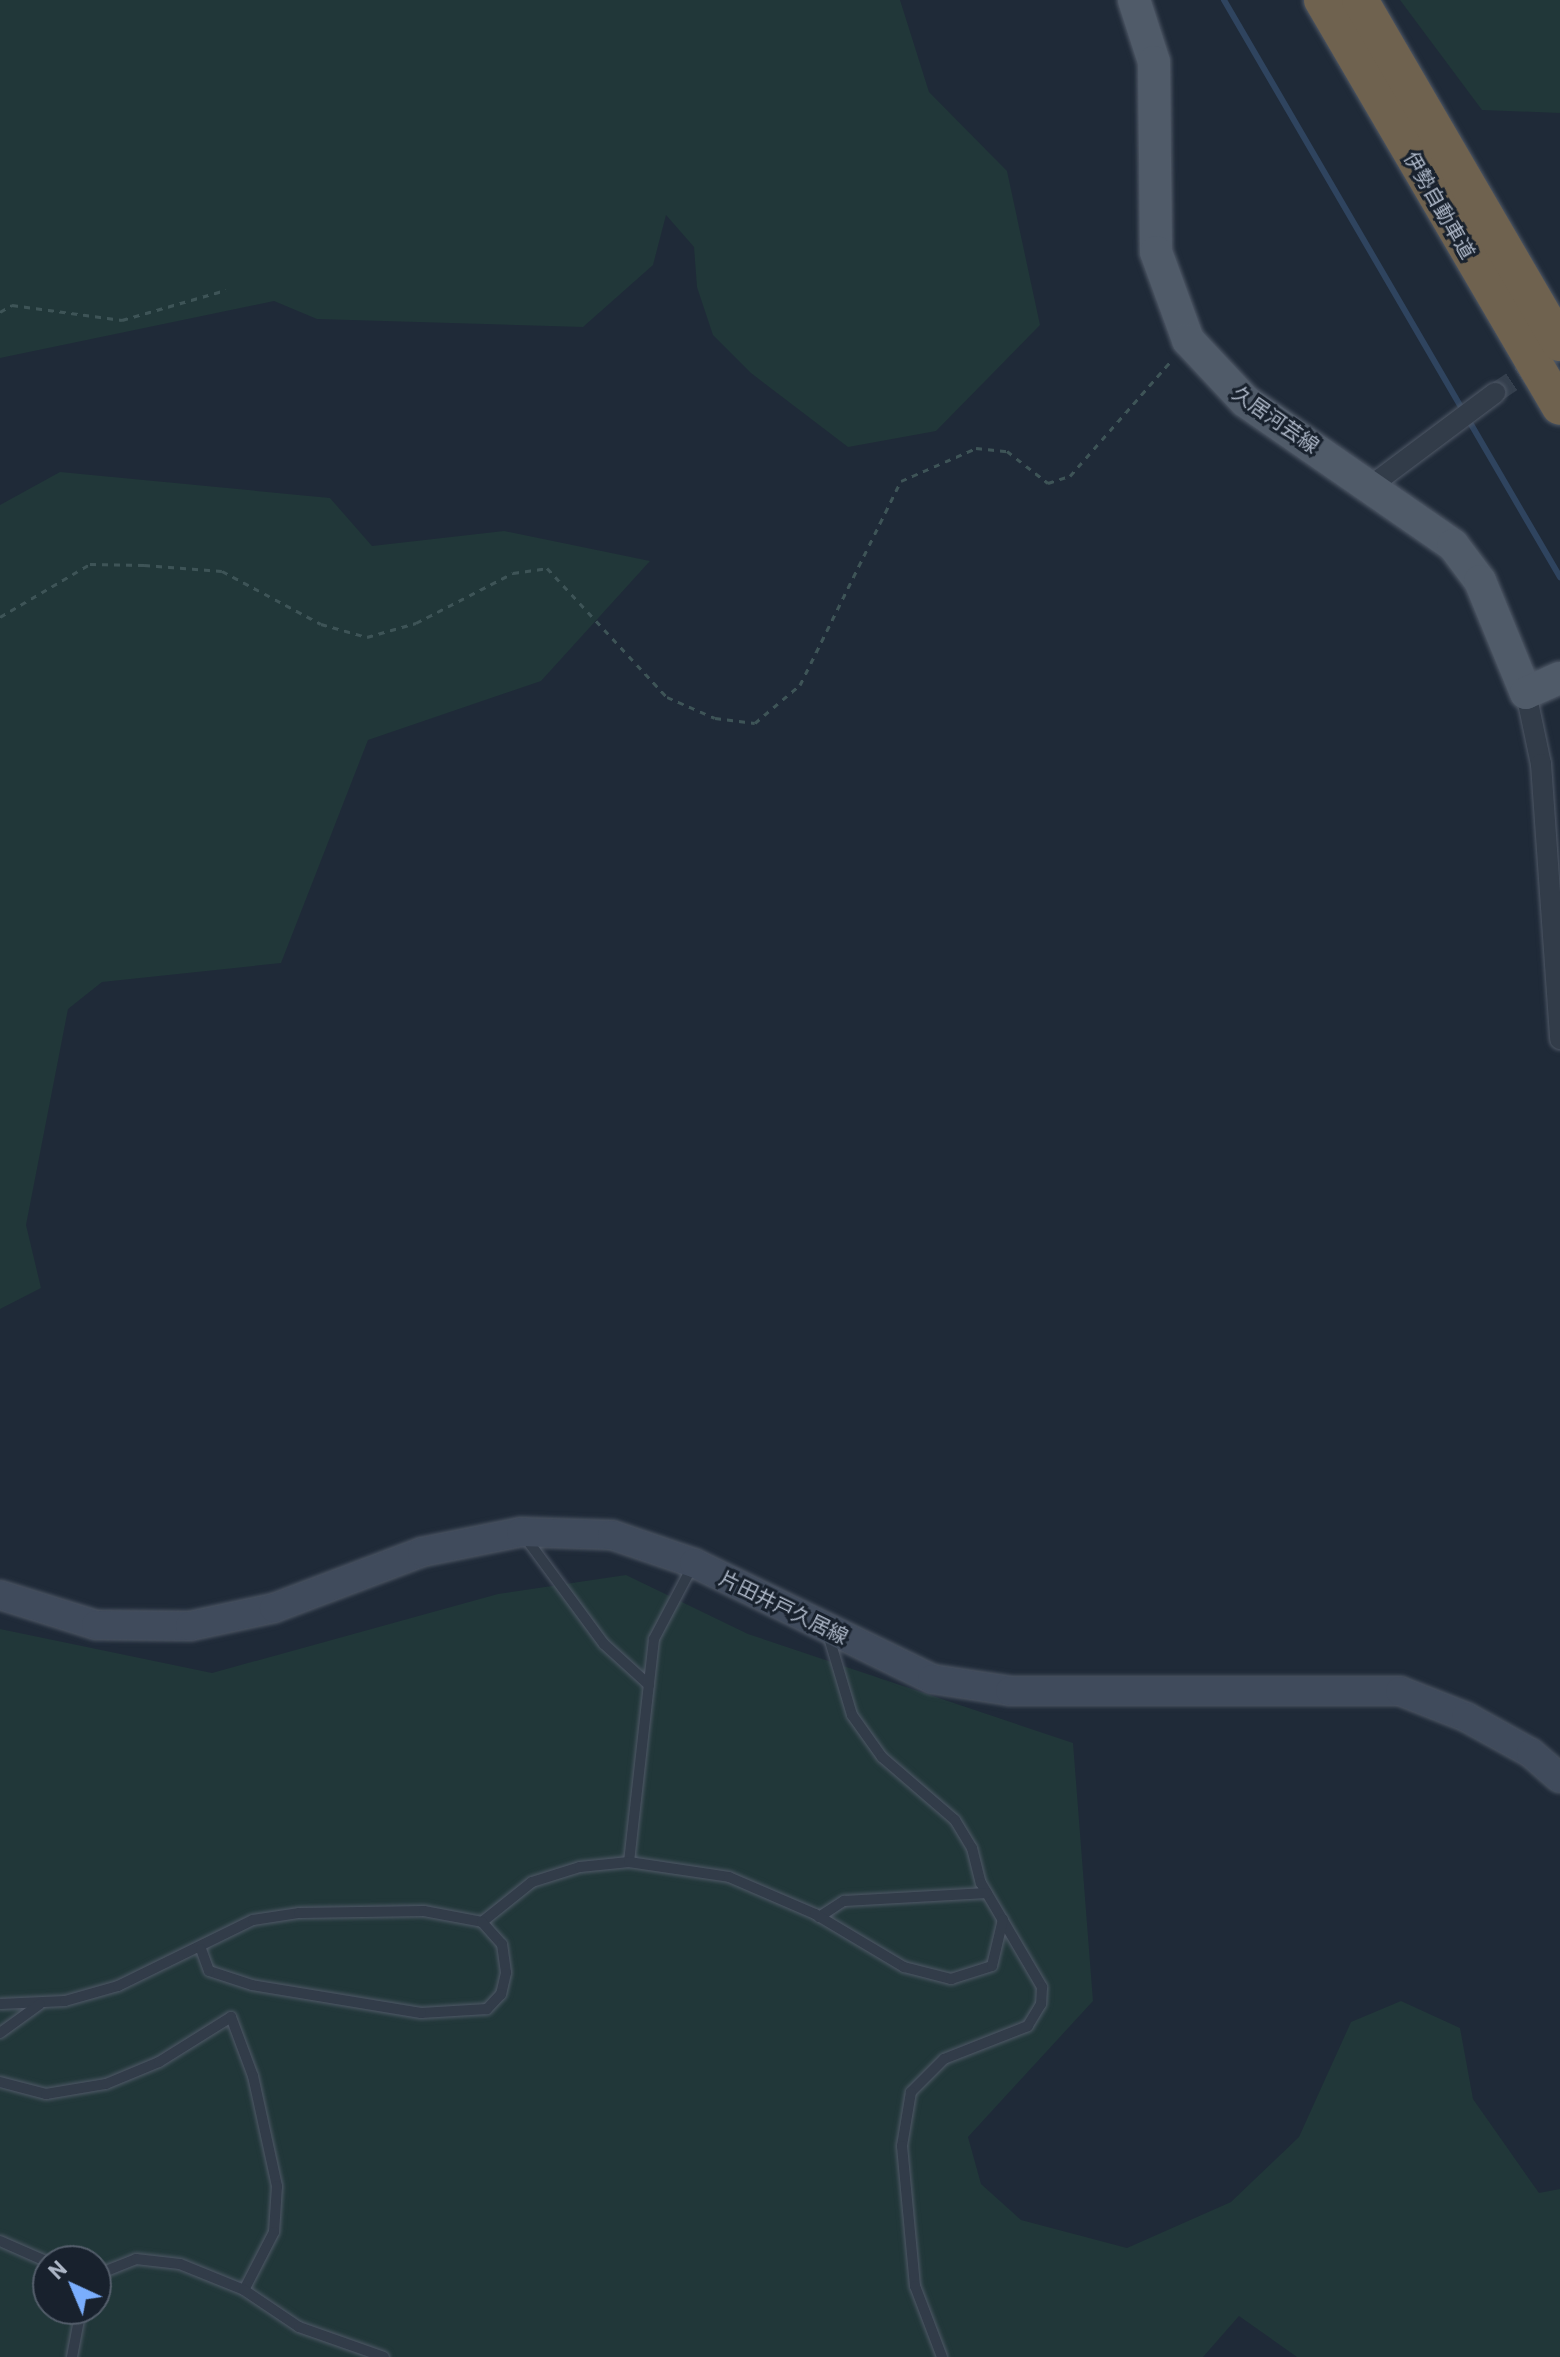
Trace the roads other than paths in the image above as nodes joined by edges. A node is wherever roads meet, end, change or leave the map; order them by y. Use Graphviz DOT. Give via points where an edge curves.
graph roads {
  1 [pos="1134,0"];
  2 [pos="1322,0"];
  3 [pos="1360,0"];
  4 [pos="1560,343"];
  5 [pos="1495,393"];
  6 [pos="1560,407"];
  7 [pos="1372,485"];
  8 [pos="1560,678"];
  9 [pos="1526,693"];
  10 [pos="1560,1039"];
  11 [pos="521,1532"];
  12 [pos="694,1563"];
  13 [pos="0,1595"];
  14 [pos="826,1627"];
  15 [pos="649,1685"];
  16 [pos="1560,1778"];
  17 [pos="629,1862"];
  18 [pos="987,1893"];
  19 [pos="819,1917"];
  20 [pos="1003,1919"];
  21 [pos="482,1922"];
  22 [pos="201,1949"];
  23 [pos="42,2003"];
  24 [pos="0,2004"];
  25 [pos="0,2033"];
  26 [pos="0,2082"];
  27 [pos="0,2241"];
  28 [pos="32,2255"];
  29 [pos="112,2265"];
  30 [pos="244,2290"];
  31 [pos="78,2325"];
  32 [pos="72,2357"];
  33 [pos="384,2357"];
  34 [pos="942,2357"];
  1 -- 7 [label="main road, 久居河芸線" via="1154,62 1156,252 1188,340 1245,401"];
  2 -- 6 [label="highway, 伊勢自動車道"];
  3 -- 4 [label="highway, 伊勢自動車道"];
  5 -- 7 [label="street"];
  7 -- 9 [label="main road, 久居河芸線" via="1453,545 1480,581"];
  8 -- 9 [label="main road"];
  9 -- 10 [label="street" via="1541,764"];
  11 -- 12 [label="main road, 片田井戸久居線" via="612,1535"];
  11 -- 13 [label="main road, 片田井戸久居線" via="422,1552 274,1608 190,1626 96,1625"];
  11 -- 15 [label="lane" via="604,1644"];
  12 -- 14 [label="main road, 片田井戸久居線"];
  12 -- 15 [label="lane" via="654,1639"];
  14 -- 16 [label="main road, 片田井戸久居線" via="932,1679 1010,1691 1400,1691 1466,1717 1531,1753"];
  14 -- 18 [label="lane" via="852,1715 882,1757 955,1820"];
  15 -- 17 [label="lane"];
  17 -- 19 [label="lane" via="729,1877"];
  17 -- 21 [label="lane" via="580,1867 532,1882"];
  18 -- 19 [label="lane" via="844,1901"];
  18 -- 20 [label="lane"];
  19 -- 20 [label="lane" via="904,1967 951,1979 992,1966"];
  20 -- 34 [label="lane" via="1042,1987 1041,2004 1028,2026 926,2072 911,2092 902,2146 915,2286"];
  21 -- 22 [label="lane" via="424,1911 299,1913 253,1920"];
  21 -- 22 [label="lane" via="502,1944 506,1973 501,1994 487,2009 469,2012 389,2010 252,1985 209,1971"];
  22 -- 23 [label="lane" via="118,1986"];
  23 -- 24 [label="lane"];
  23 -- 25 [label="lane"];
  26 -- 30 [label="lane" via="46,2094 106,2084 159,2062 231,2017 253,2076 277,2186 274,2232"];
  27 -- 28 [label="lane"];
  29 -- 30 [label="lane" via="157,2257"];
  30 -- 33 [label="lane" via="299,2327"];
  31 -- 32 [label="lane"];
}
